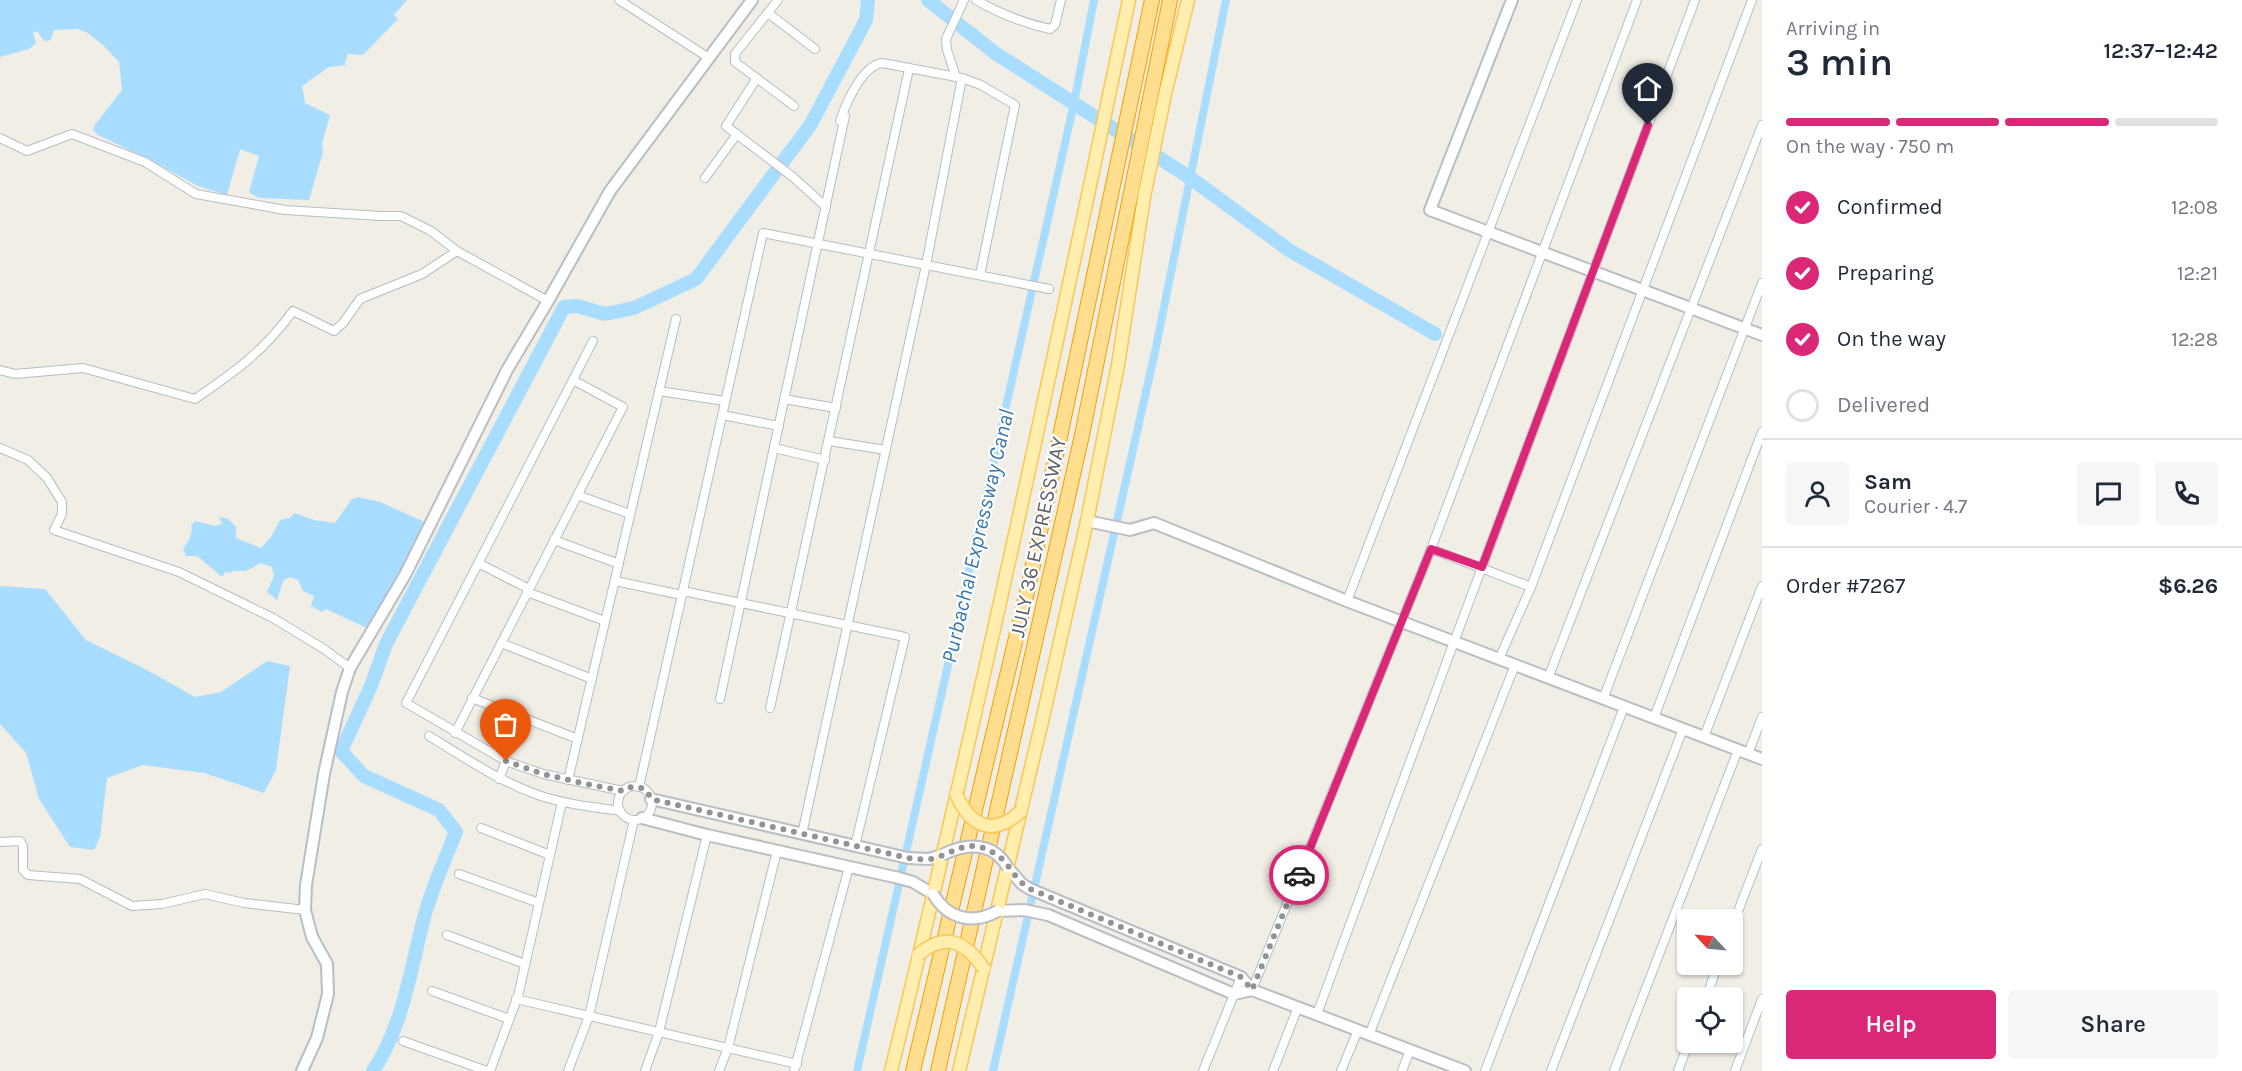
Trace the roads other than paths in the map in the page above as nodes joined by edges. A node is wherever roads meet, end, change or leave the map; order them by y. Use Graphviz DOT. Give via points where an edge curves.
graph roads {
  1 [pos="619,0"];
  2 [pos="752,0"];
  3 [pos="778,0"];
  4 [pos="964,0"];
  5 [pos="976,0"];
  6 [pos="1061,0"];
  7 [pos="1129,0"];
  8 [pos="1152,0"];
  9 [pos="1170,0"];
  10 [pos="1188,0"];
  11 [pos="1512,0"];
  12 [pos="1577,0"];
  13 [pos="1637,0"];
  14 [pos="1695,0"];
  15 [pos="1752,0"];
  16 [pos="768,13"];
  17 [pos="815,49"];
  18 [pos="709,58"];
  19 [pos="909,69"];
  20 [pos="757,78"];
  21 [pos="959,78"];
  22 [pos="794,106"];
  23 [pos="845,116"];
  24 [pos="1762,125"];
  25 [pos="737,134"];
  26 [pos="0,138"];
  27 [pos="705,178"];
  28 [pos="826,207"];
  29 [pos="1489,232"];
  30 [pos="816,243"];
  31 [pos="457,251"];
  32 [pos="1542,252"];
  33 [pos="870,255"];
  34 [pos="926,265"];
  35 [pos="1593,271"];
  36 [pos="980,275"];
  37 [pos="1762,283"];
  38 [pos="1049,289"];
  39 [pos="1643,290"];
  40 [pos="548,302"];
  41 [pos="1691,309"];
  42 [pos="676,320"];
  43 [pos="1744,329"];
  44 [pos="1762,335"];
  45 [pos="593,341"];
  46 [pos="0,370"];
  47 [pos="573,380"];
  48 [pos="659,391"];
  49 [pos="784,399"];
  50 [pos="726,401"];
  51 [pos="836,408"];
  52 [pos="722,415"];
  53 [pos="778,426"];
  54 [pos="1762,432"];
  55 [pos="829,441"];
  56 [pos="0,448"];
  57 [pos="774,448"];
  58 [pos="886,450"];
  59 [pos="825,460"];
  60 [pos="577,495"];
  61 [pos="630,514"];
  62 [pos="1087,521"];
  63 [pos="554,540"];
  64 [pos="1431,549"];
  65 [pos="478,563"];
  66 [pos="619,564"];
  67 [pos="1482,567"];
  68 [pos="615,581"];
  69 [pos="1762,586"];
  70 [pos="1531,587"];
  71 [pos="528,590"];
  72 [pos="683,593"];
  73 [pos="1347,601"];
  74 [pos="740,603"];
  75 [pos="791,614"];
  76 [pos="605,621"];
  77 [pos="1401,622"];
  78 [pos="847,625"];
  79 [pos="1454,642"];
  80 [pos="501,644"];
  81 [pos="1499,659"];
  82 [pos="1515,665"];
  83 [pos="350,668"];
  84 [pos="1548,678"];
  85 [pos="592,679"];
  86 [pos="472,698"];
  87 [pos="720,699"];
  88 [pos="1603,699"];
  89 [pos="1624,707"];
  90 [pos="770,708"];
  91 [pos="1762,717"];
  92 [pos="1654,718"];
  93 [pos="1683,729"];
  94 [pos="455,733"];
  95 [pos="429,736"];
  96 [pos="1704,737"];
  97 [pos="578,739"];
  98 [pos="1743,752"];
  99 [pos="1762,759"];
  100 [pos="506,761"];
  101 [pos="499,779"];
  102 [pos="568,780"];
  103 [pos="639,787"];
  104 [pos="623,791"];
  105 [pos="956,794"];
  106 [pos="651,799"];
  107 [pos="562,802"];
  108 [pos="620,811"];
  109 [pos="1021,811"];
  110 [pos="638,819"];
  111 [pos="481,828"];
  112 [pos="802,834"];
  113 [pos="707,835"];
  114 [pos="0,842"];
  115 [pos="855,846"];
  116 [pos="1762,849"];
  117 [pos="777,851"];
  118 [pos="550,855"];
  119 [pos="942,855"];
  120 [pos="849,867"];
  121 [pos="1008,868"];
  122 [pos="459,874"];
  123 [pos="933,894"];
  124 [pos="539,903"];
  125 [pos="1739,909"];
  126 [pos="305,910"];
  127 [pos="998,911"];
  128 [pos="447,935"];
  129 [pos="918,955"];
  130 [pos="525,964"];
  131 [pos="984,969"];
  132 [pos="1241,977"];
  133 [pos="1252,990"];
  134 [pos="432,991"];
  135 [pos="1234,994"];
  136 [pos="516,999"];
  137 [pos="1762,999"];
  138 [pos="1298,1007"];
  139 [pos="1317,1014"];
  140 [pos="589,1016"];
  141 [pos="509,1019"];
  142 [pos="1358,1030"];
  143 [pos="659,1032"];
  144 [pos="1370,1035"];
  145 [pos="403,1041"];
  146 [pos="728,1048"];
  147 [pos="1410,1050"];
  148 [pos="1685,1053"];
  149 [pos="961,1066"];
  150 [pos="796,1067"];
  151 [pos="302,1071"];
  152 [pos="488,1071"];
  153 [pos="568,1071"];
  154 [pos="645,1071"];
  155 [pos="719,1071"];
  156 [pos="891,1071"];
  157 [pos="913,1071"];
  158 [pos="938,1071"];
  159 [pos="1203,1071"];
  160 [pos="1273,1071"];
  161 [pos="1341,1071"];
  162 [pos="1402,1071"];
  163 [pos="1465,1071"];
  164 [pos="1485,1071"];
  165 [pos="1551,1071"];
  166 [pos="1614,1071"];
  167 [pos="1678,1071"];
  168 [pos="1735,1071"];
  1 -- 18 [label="street"];
  2 -- 18 [label="street"];
  3 -- 16 [label="street"];
  4 -- 21 [label="street" via="946,39"];
  5 -- 6 [label="street" via="1024,23 1050,29 1055,25"];
  7 -- 105 [label="main road"];
  8 -- 157 [label="highway, JULY 36 EXPRESSWAY" via="1030,579"];
  9 -- 158 [label="highway, JULY 36 EXPRESSWAY" via="1055,561"];
  10 -- 62 [label="main road" via="1144,197 1118,365"];
  11 -- 29 [label="street" via="1430,210"];
  12 -- 29 [label="street"];
  13 -- 32 [label="street"];
  14 -- 35 [label="street"];
  15 -- 39 [label="street"];
  16 -- 17 [label="street"];
  16 -- 20 [label="street" via="734,59"];
  18 -- 40 [label="street" via="610,191"];
  19 -- 21 [label="street"];
  19 -- 30 [label="street" via="875,64 849,98 841,119"];
  19 -- 33 [label="street"];
  20 -- 22 [label="street"];
  20 -- 25 [label="street" via="726,126"];
  21 -- 34 [label="street"];
  21 -- 36 [label="street" via="981,85 1015,105"];
  23 -- 28 [label="street"];
  24 -- 41 [label="street"];
  25 -- 27 [label="street"];
  25 -- 28 [label="street"];
  26 -- 31 [label="street" via="27,151 72,134 145,162 196,194 285,210 401,216 431,231"];
  28 -- 30 [label="street"];
  29 -- 32 [label="street"];
  29 -- 73 [label="street"];
  30 -- 33 [label="street"];
  30 -- 49 [label="street"];
  30 -- 50 [label="street" via="763,233"];
  31 -- 40 [label="street"];
  31 -- 46 [label="street" via="422,274 360,299 334,331 294,311 263,349 195,399 82,368 15,374"];
  32 -- 35 [label="street"];
  32 -- 64 [label="street"];
  33 -- 34 [label="street"];
  33 -- 51 [label="street"];
  34 -- 36 [label="street"];
  34 -- 58 [label="street"];
  35 -- 39 [label="street"];
  35 -- 67 [label="street"];
  36 -- 38 [label="street"];
  37 -- 43 [label="street"];
  39 -- 41 [label="street"];
  39 -- 70 [label="street"];
  40 -- 83 [label="street" via="502,380 405,575"];
  41 -- 43 [label="street"];
  41 -- 84 [label="street"];
  42 -- 48 [label="street"];
  43 -- 44 [label="street"];
  43 -- 88 [label="street"];
  45 -- 47 [label="street"];
  47 -- 60 [label="street" via="623,407"];
  47 -- 65 [label="street"];
  48 -- 50 [label="street"];
  48 -- 61 [label="street"];
  49 -- 51 [label="street"];
  49 -- 53 [label="street"];
  50 -- 52 [label="street"];
  51 -- 55 [label="street"];
  52 -- 53 [label="street"];
  52 -- 72 [label="street"];
  53 -- 57 [label="street"];
  54 -- 92 [label="street"];
  55 -- 58 [label="street"];
  55 -- 59 [label="street"];
  56 -- 83 [label="street" via="28,460 47,478 62,502 62,514 54,530 179,572 273,618"];
  57 -- 59 [label="street"];
  57 -- 74 [label="street"];
  58 -- 78 [label="street"];
  59 -- 75 [label="street"];
  60 -- 61 [label="street"];
  60 -- 63 [label="street"];
  61 -- 66 [label="street"];
  62 -- 73 [label="street" via="1130,530 1154,523"];
  62 -- 109 [label="main road"];
  63 -- 66 [label="street"];
  63 -- 71 [label="street"];
  64 -- 67 [label="street"];
  64 -- 77 [label="street"];
  65 -- 71 [label="street"];
  65 -- 94 [label="street" via="406,703"];
  66 -- 68 [label="street"];
  67 -- 70 [label="street"];
  67 -- 79 [label="street"];
  68 -- 72 [label="street"];
  68 -- 76 [label="street"];
  69 -- 96 [label="street"];
  70 -- 81 [label="street"];
  71 -- 76 [label="street"];
  71 -- 80 [label="street"];
  72 -- 74 [label="street"];
  72 -- 103 [label="street"];
  73 -- 77 [label="street"];
  74 -- 75 [label="street"];
  74 -- 87 [label="street"];
  75 -- 78 [label="street"];
  75 -- 90 [label="street"];
  76 -- 85 [label="street"];
  77 -- 79 [label="street"];
  77 -- 133 [label="street"];
  78 -- 112 [label="street"];
  78 -- 115 [label="street" via="905,637"];
  79 -- 81 [label="street"];
  79 -- 139 [label="street"];
  80 -- 85 [label="street"];
  80 -- 86 [label="street"];
  81 -- 82 [label="street"];
  82 -- 84 [label="street"];
  82 -- 144 [label="street"];
  83 -- 126 [label="street" via="324,774"];
  84 -- 88 [label="street"];
  85 -- 97 [label="street"];
  86 -- 94 [label="street"];
  86 -- 97 [label="street"];
  88 -- 89 [label="street"];
  89 -- 92 [label="street"];
  89 -- 164 [label="street"];
  91 -- 98 [label="street"];
  92 -- 93 [label="street"];
  93 -- 96 [label="street"];
  93 -- 165 [label="street"];
  94 -- 100 [label="street"];
  95 -- 101 [label="street"];
  96 -- 98 [label="street"];
  97 -- 102 [label="street"];
  98 -- 99 [label="street"];
  98 -- 166 [label="street"];
  100 -- 101 [label="street"];
  100 -- 102 [label="street"];
  101 -- 107 [label="street"];
  102 -- 104 [label="street"];
  103 -- 104 [label="street"];
  103 -- 106 [label="street"];
  104 -- 108 [label="street" via="618,802"];
  105 -- 109 [label="main road, bridge" via="966,814 981,824 1002,824"];
  105 -- 119 [label="main road"];
  106 -- 110 [label="street" via="649,812"];
  106 -- 112 [label="street"];
  107 -- 108 [label="street"];
  107 -- 118 [label="street"];
  108 -- 110 [label="street" via="626,817"];
  109 -- 121 [label="main road"];
  110 -- 113 [label="street"];
  110 -- 140 [label="street"];
  111 -- 118 [label="street"];
  112 -- 115 [label="street"];
  113 -- 117 [label="street"];
  113 -- 143 [label="street"];
  114 -- 126 [label="street" via="20,841 23,870 28,874 80,879 132,906 205,894"];
  115 -- 119 [label="street" via="929,859"];
  116 -- 125 [label="street"];
  117 -- 120 [label="street"];
  117 -- 146 [label="street"];
  118 -- 124 [label="street"];
  119 -- 121 [label="street, bridge" via="963,846 979,847 999,856"];
  119 -- 123 [label="main road"];
  120 -- 123 [label="street" via="913,882"];
  120 -- 150 [label="street"];
  121 -- 127 [label="main road"];
  121 -- 132 [label="street" via="1022,884"];
  122 -- 124 [label="street"];
  123 -- 127 [label="street, bridge" via="944,909 957,917 983,918"];
  123 -- 129 [label="main road"];
  124 -- 130 [label="street"];
  126 -- 151 [label="street" via="312,937 327,964 328,993 317,1038"];
  127 -- 131 [label="main road"];
  127 -- 135 [label="street" via="1024,910 1048,915"];
  128 -- 130 [label="street"];
  129 -- 131 [label="main road, bridge" via="935,943 953,942 972,952"];
  129 -- 156 [label="main road"];
  130 -- 136 [label="street"];
  131 -- 149 [label="main road"];
  132 -- 133 [label="street"];
  132 -- 135 [label="street"];
  133 -- 135 [label="street"];
  133 -- 138 [label="street"];
  134 -- 141 [label="street"];
  135 -- 159 [label="street"];
  136 -- 140 [label="street"];
  136 -- 141 [label="street"];
  137 -- 168 [label="street"];
  138 -- 139 [label="street"];
  138 -- 160 [label="street"];
  139 -- 142 [label="street"];
  140 -- 143 [label="street"];
  140 -- 153 [label="street"];
  141 -- 152 [label="street"];
  142 -- 144 [label="street"];
  142 -- 161 [label="street"];
  143 -- 146 [label="street"];
  143 -- 154 [label="street"];
  144 -- 147 [label="street"];
  145 -- 152 [label="street"];
  146 -- 150 [label="street"];
  146 -- 155 [label="street"];
  147 -- 162 [label="street"];
  147 -- 163 [label="street"];
  148 -- 167 [label="street"];
}
